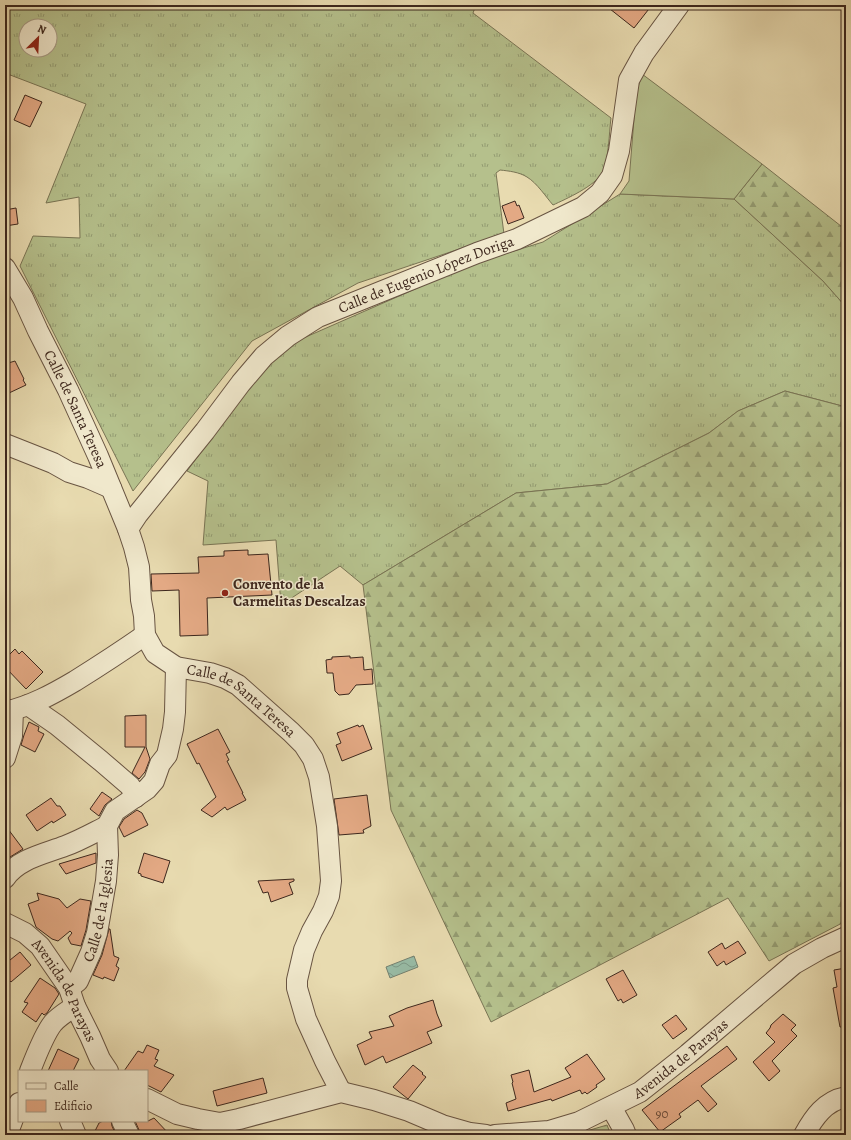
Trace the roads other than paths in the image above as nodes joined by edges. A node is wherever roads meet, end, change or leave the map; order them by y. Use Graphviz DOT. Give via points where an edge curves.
graph roads {
  1 [pos="680,5"];
  2 [pos="5,268"];
  3 [pos="5,444"];
  4 [pos="111,488"];
  5 [pos="128,529"];
  6 [pos="145,635"];
  7 [pos="176,667"];
  8 [pos="15,709"];
  9 [pos="5,758"];
  10 [pos="136,797"];
  11 [pos="107,826"];
  12 [pos="5,878"];
  13 [pos="5,923"];
  14 [pos="846,937"];
  15 [pos="72,997"];
  16 [pos="30,1070"];
  17 [pos="107,1070"];
  18 [pos="341,1092"];
  19 [pos="846,1097"];
  20 [pos="148,1099"];
  21 [pos="18,1106"];
  22 [pos="611,1107"];
  23 [pos="70,1122"];
  24 [pos="122,1122"];
  25 [pos="214,1129"];
  26 [pos="506,1134"];
  27 [pos="7,1135"];
  28 [pos="76,1135"];
  29 [pos="129,1135"];
  30 [pos="486,1135"];
  31 [pos="626,1135"];
  32 [pos="804,1135"];
  1 -- 5 [label="street, Calle de Eugenio López Doriga" via="644,53 629,80 620,150 612,176 600,193 583,207 517,239 318,317 288,336 264,356 241,383"];
  2 -- 4 [label="street, Calle de Santa Teresa" via="23,298 68,390"];
  3 -- 4 [label="street"];
  4 -- 5 [label="street, Calle de Santa Teresa"];
  5 -- 6 [label="street, Calle de Santa Teresa" via="139,567"];
  6 -- 7 [label="street, Calle de Santa Teresa" via="155,653"];
  6 -- 8 [label="street" via="50,696"];
  7 -- 10 [label="street" via="175,712 167,755 160,764 154,781"];
  7 -- 18 [label="street, Calle de Santa Teresa" via="210,673 238,685 291,732 314,759 327,826 331,881 329,896 304,950 297,988 306,1019"];
  8 -- 9 [label="street" via="12,736"];
  8 -- 10 [label="street" via="57,725 130,786"];
  10 -- 11 [label="street" via="115,811"];
  11 -- 12 [label="street" via="21,864"];
  11 -- 15 [label="street, Calle de la Iglesia" via="108,855 101,917 91,952"];
  13 -- 15 [label="street, Avenida de Parayas" via="25,933 40,946"];
  14 -- 22 [label="street, Avenida de Parayas" via="794,964 660,1077 640,1092"];
  15 -- 16 [label="street, Calle de la Iglesia" via="63,1014 52,1024"];
  15 -- 17 [label="street, Avenida de Parayas"];
  18 -- 25 [label="street" via="239,1119"];
  18 -- 30 [label="street" via="409,1111 442,1125"];
  19 -- 32 [label="street" via="832,1101 817,1114"];
  20 -- 25 [label="street"];
  21 -- 27 [label="street"];
  22 -- 26 [label="street, Avenida de Parayas" via="579,1122 549,1131"];
  22 -- 31 [label="street"];
  23 -- 28 [label="street"];
  24 -- 29 [label="street"];
}
